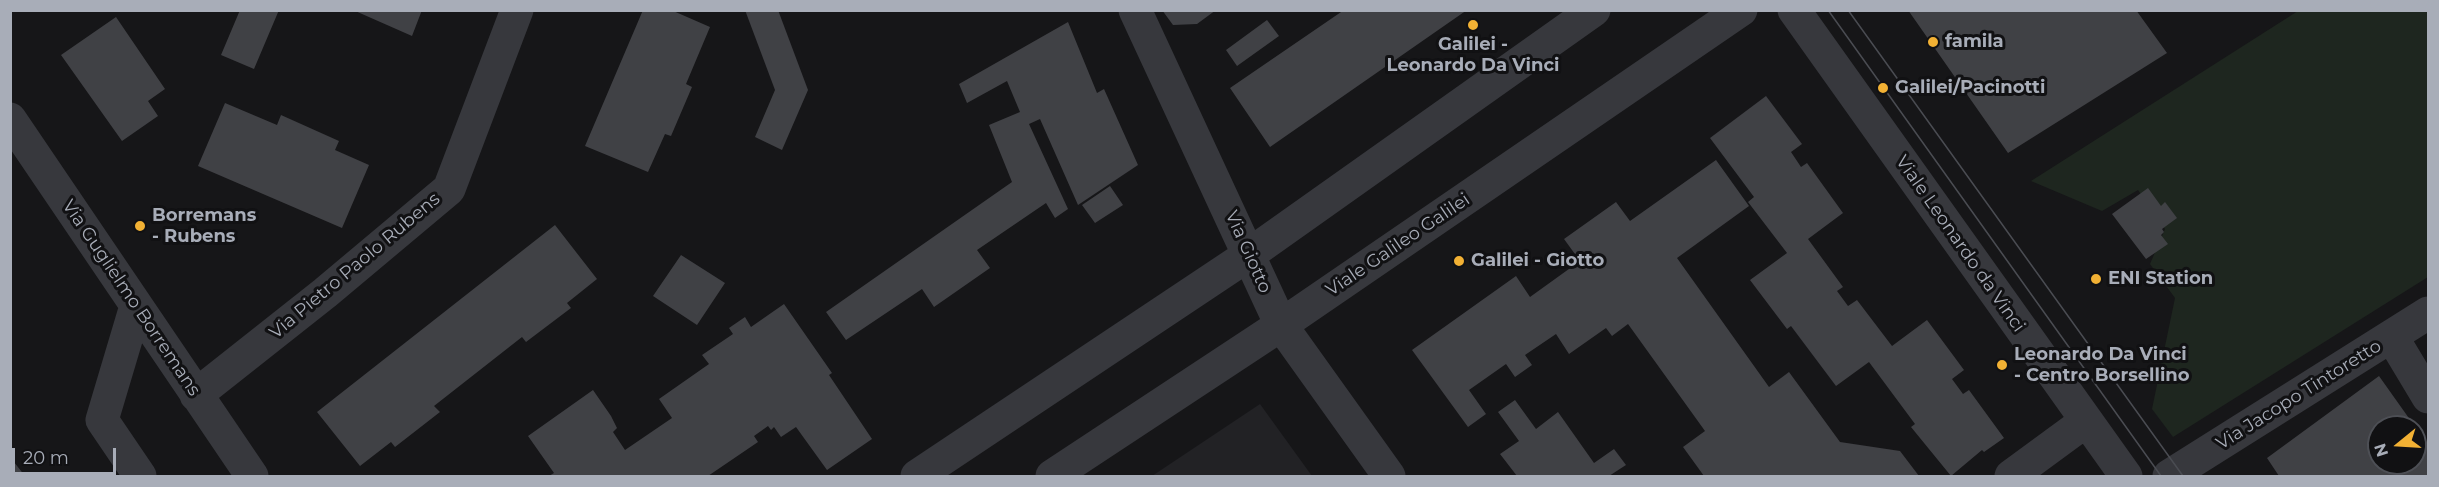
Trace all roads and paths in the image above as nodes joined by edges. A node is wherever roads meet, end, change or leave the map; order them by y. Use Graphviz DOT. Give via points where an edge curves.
graph roads {
  1 [pos="517,10"];
  2 [pos="1135,10"];
  3 [pos="1594,10"];
  4 [pos="1741,10"];
  5 [pos="1794,10"];
  6 [pos="10,119"];
  7 [pos="1248,256"];
  8 [pos="136,306"];
  9 [pos="2428,313"];
  10 [pos="1281,325"];
  11 [pos="2392,337"];
  12 [pos="196,395"];
  13 [pos="2428,397"];
  14 [pos="2086,421"];
  15 [pos="140,477"];
  16 [pos="252,477"];
  17 [pos="917,477"];
  18 [pos="1053,477"];
  19 [pos="1389,477"];
  20 [pos="2011,477"];
  21 [pos="2126,477"];
  22 [pos="2169,477"];
  1 -- 12 [label="street, Via Pietro Paolo Rubens" via="449,189"];
  2 -- 7 [label="street, Via Giotto"];
  3 -- 7 [label="street"];
  4 -- 10 [label="street, Viale Galileo Galilei"];
  5 -- 14 [label="street, Viale Leonardo da Vinci"];
  6 -- 8 [label="street, Via Guglielmo Borremans"];
  7 -- 10 [label="street, Via Giotto"];
  7 -- 17 [label="street"];
  8 -- 12 [label="street, Via Guglielmo Borremans"];
  8 -- 15 [label="street" via="102,420"];
  9 -- 11 [label="street, Via Jacopo Tintoretto"];
  10 -- 18 [label="street, Viale Galileo Galilei"];
  10 -- 19 [label="street, Via Giotto"];
  11 -- 13 [label="street"];
  11 -- 22 [label="street, Via Jacopo Tintoretto"];
  12 -- 16 [label="street, Via Guglielmo Borremans"];
  14 -- 20 [label="street"];
  14 -- 21 [label="street, Viale Leonardo da Vinci"];
}
